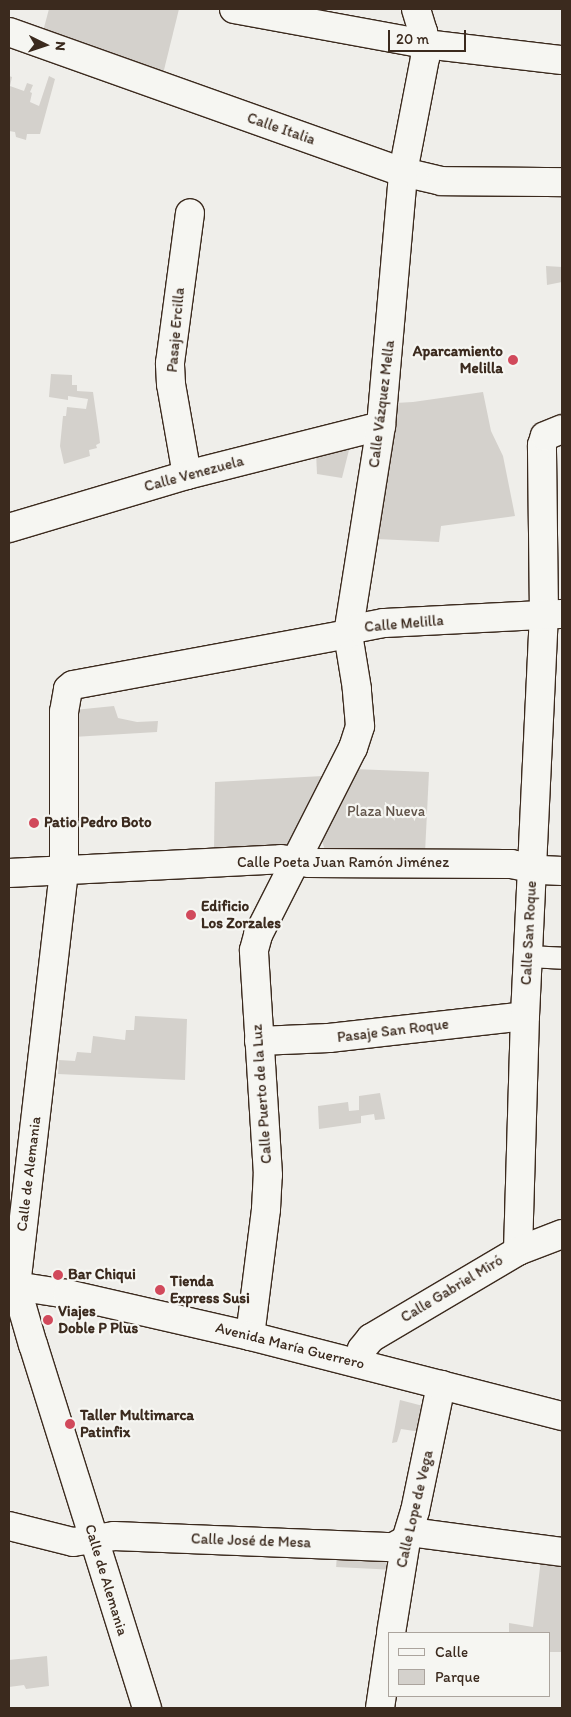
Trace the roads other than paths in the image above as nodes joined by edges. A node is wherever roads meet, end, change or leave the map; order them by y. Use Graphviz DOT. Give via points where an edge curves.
graph roads {
  1 [pos="234,9"];
  2 [pos="416,9"];
  3 [pos="9,32"];
  4 [pos="425,44"];
  5 [pos="562,60"];
  6 [pos="403,172"];
  7 [pos="562,182"];
  8 [pos="190,213"];
  9 [pos="381,426"];
  10 [pos="562,429"];
  11 [pos="187,475"];
  12 [pos="9,528"];
  13 [pos="553,614"];
  14 [pos="348,634"];
  15 [pos="73,685"];
  16 [pos="295,861"];
  17 [pos="532,869"];
  18 [pos="562,871"];
  19 [pos="64,872"];
  20 [pos="9,873"];
  21 [pos="528,956"];
  22 [pos="562,958"];
  23 [pos="525,1016"];
  24 [pos="259,1041"];
  25 [pos="562,1234"];
  26 [pos="518,1251"];
  27 [pos="13,1285"];
  28 [pos="250,1336"];
  29 [pos="359,1363"];
  30 [pos="441,1385"];
  31 [pos="562,1416"];
  32 [pos="9,1526"];
  33 [pos="408,1536"];
  34 [pos="93,1538"];
  35 [pos="562,1552"];
  36 [pos="391,1632"];
  37 [pos="388,1654"];
  38 [pos="147,1708"];
  39 [pos="380,1708"];
  1 -- 4 [label="street"];
  2 -- 4 [label="street, Calle Vázquez Mella"];
  3 -- 6 [label="street, Calle Italia"];
  4 -- 5 [label="street"];
  4 -- 6 [label="street, Calle Vázquez Mella"];
  6 -- 7 [label="street, Calle Italia" via="441,180"];
  6 -- 9 [label="street, Calle Vázquez Mella"];
  8 -- 11 [label="street, Pasaje Ercilla" via="170,362"];
  9 -- 11 [label="street, Calle Venezuela"];
  9 -- 14 [label="street, Calle Vázquez Mella"];
  10 -- 13 [label="street" via="545,436 542,445"];
  11 -- 12 [label="street, Calle Venezuela"];
  13 -- 14 [label="street, Calle Melilla" via="384,623 358,628"];
  13 -- 17 [label="street, Calle San Roque"];
  14 -- 15 [label="street, Calle Melilla"];
  14 -- 16 [label="street, Calle Vázquez Mella" via="360,711 358,735"];
  15 -- 19 [label="street, Calle de Alemania" via="68,688 64,712"];
  16 -- 17 [label="street, Calle Poeta Juan Ramón Jiménez" via="511,864"];
  16 -- 19 [label="street, Calle Poeta Juan Ramón Jiménez" via="281,859"];
  16 -- 24 [label="street, Calle Puerto de la Luz" via="255,942 254,982"];
  17 -- 18 [label="street, Calle Poeta Juan Ramón Jiménez"];
  17 -- 21 [label="street, Calle San Roque"];
  19 -- 20 [label="street, Calle Poeta Juan Ramón Jiménez"];
  19 -- 27 [label="street, Calle de Alemania"];
  21 -- 22 [label="street"];
  21 -- 23 [label="street, Calle San Roque"];
  23 -- 24 [label="street, Pasaje San Roque" via="329,1038"];
  23 -- 26 [label="street, Calle San Roque"];
  24 -- 28 [label="street, Calle Puerto de la Luz" via="268,1175"];
  25 -- 26 [label="street, Calle Gabriel Miró"];
  26 -- 29 [label="street, Calle Gabriel Miró" via="371,1338 362,1349"];
  27 -- 28 [label="street, Avenida María Guerrero" via="67,1294"];
  27 -- 34 [label="street, Calle de Alemania"];
  28 -- 29 [label="street, Avenida María Guerrero"];
  29 -- 30 [label="street, Avenida María Guerrero"];
  30 -- 31 [label="street, Avenida María Guerrero"];
  30 -- 33 [label="street, Calle Lope de Vega"];
  32 -- 34 [label="street, Calle José de Mesa" via="73,1542"];
  33 -- 34 [label="street, Calle José de Mesa" via="393,1546 114,1536"];
  33 -- 35 [label="street"];
  33 -- 36 [label="street, Calle Lope de Vega"];
  34 -- 38 [label="street, Calle de Alemania"];
  37 -- 39 [label="street"];
}
